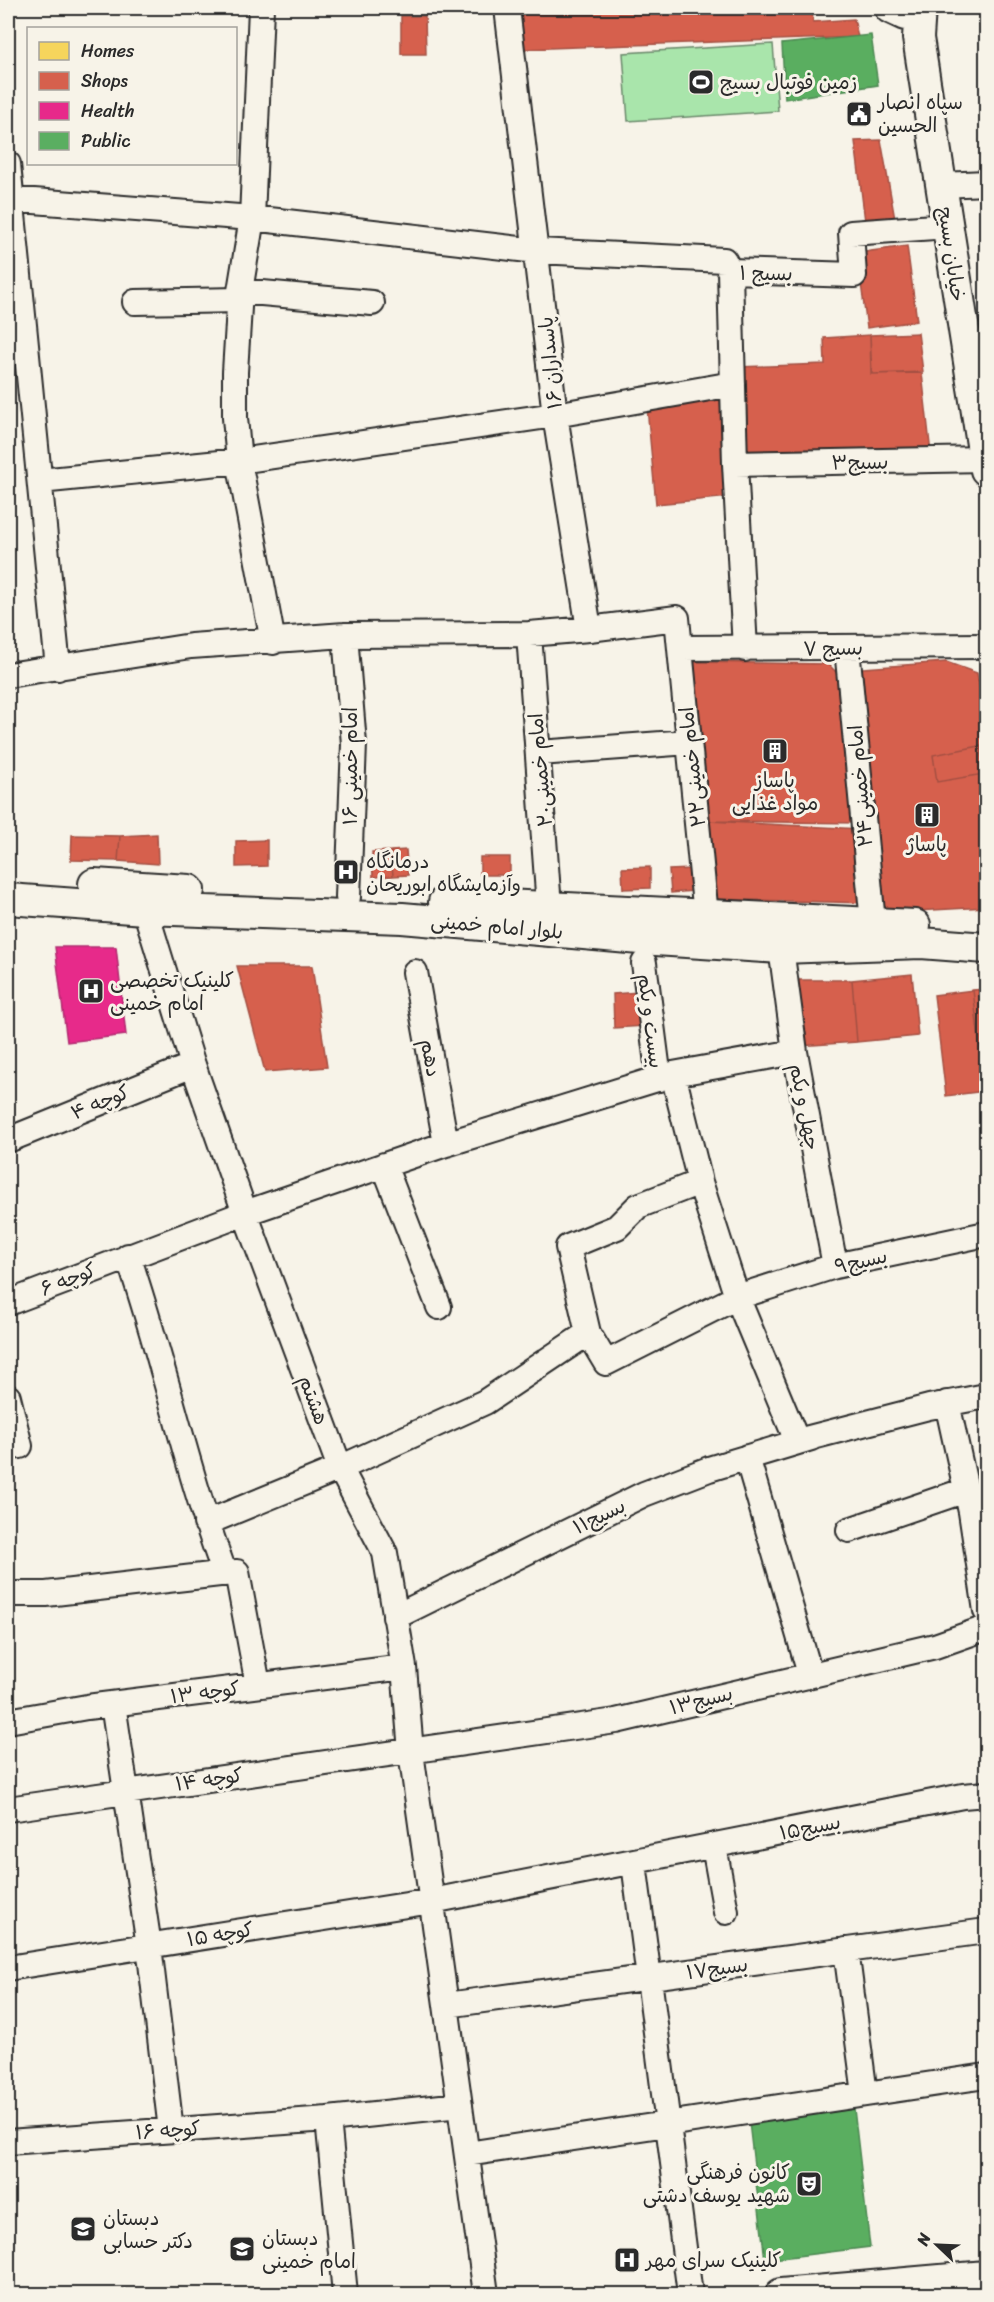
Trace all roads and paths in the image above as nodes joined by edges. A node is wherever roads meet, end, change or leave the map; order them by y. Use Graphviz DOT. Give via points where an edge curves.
graph roads {
  1 [pos="261,8"];
  2 [pos="507,8"];
  3 [pos="907,15"];
  4 [pos="8,164"];
  5 [pos="987,183"];
  6 [pos="942,185"];
  7 [pos="9,199"];
  8 [pos="252,218"];
  9 [pos="948,226"];
  10 [pos="537,251"];
  11 [pos="730,271"];
  12 [pos="240,296"];
  13 [pos="14,301"];
  14 [pos="135,302"];
  15 [pos="372,303"];
  16 [pos="977,361"];
  17 [pos="733,384"];
  18 [pos="555,415"];
  19 [pos="239,461"];
  20 [pos="735,464"];
  21 [pos="986,464"];
  22 [pos="40,481"];
  23 [pos="589,628"];
  24 [pos="529,634"];
  25 [pos="345,635"];
  26 [pos="273,642"];
  27 [pos="987,646"];
  28 [pos="680,648"];
  29 [pos="847,648"];
  30 [pos="745,649"];
  31 [pos="58,668"];
  32 [pos="8,675"];
  33 [pos="689,742"];
  34 [pos="539,753"];
  35 [pos="8,879"];
  36 [pos="348,897"];
  37 [pos="8,899"];
  38 [pos="549,907"];
  39 [pos="145,909"];
  40 [pos="706,916"];
  41 [pos="873,923"];
  42 [pos="987,927"];
  43 [pos="745,932"];
  44 [pos="781,948"];
  45 [pos="987,948"];
  46 [pos="644,963"];
  47 [pos="415,972"];
  48 [pos="795,1053"];
  49 [pos="193,1065"];
  50 [pos="666,1076"];
  51 [pos="8,1140"];
  52 [pos="446,1144"];
  53 [pos="384,1165"];
  54 [pos="700,1182"];
  55 [pos="245,1213"];
  56 [pos="987,1234"];
  57 [pos="128,1256"];
  58 [pos="835,1266"];
  59 [pos="737,1297"];
  60 [pos="8,1303"];
  61 [pos="439,1307"];
  62 [pos="588,1333"];
  63 [pos="987,1396"];
  64 [pos="8,1397"];
  65 [pos="947,1403"];
  66 [pos="805,1439"];
  67 [pos="8,1447"];
  68 [pos="747,1457"];
  69 [pos="340,1468"];
  70 [pos="966,1490"];
  71 [pos="206,1523"];
  72 [pos="849,1530"];
  73 [pos="982,1550"];
  74 [pos="225,1574"];
  75 [pos="8,1594"];
  76 [pos="987,1611"];
  77 [pos="395,1617"];
  78 [pos="987,1628"];
  79 [pos="404,1667"];
  80 [pos="810,1674"];
  81 [pos="258,1685"];
  82 [pos="114,1704"];
  83 [pos="8,1721"];
  84 [pos="411,1752"];
  85 [pos="125,1791"];
  86 [pos="986,1802"];
  87 [pos="8,1809"];
  88 [pos="714,1846"];
  89 [pos="634,1863"];
  90 [pos="432,1901"];
  91 [pos="726,1912"];
  92 [pos="987,1931"];
  93 [pos="149,1946"];
  94 [pos="846,1950"];
  95 [pos="8,1968"];
  96 [pos="649,1977"];
  97 [pos="447,2005"];
  98 [pos="987,2076"];
  99 [pos="865,2094"];
  100 [pos="460,2105"];
  101 [pos="328,2119"];
  102 [pos="668,2123"];
  103 [pos="171,2130"];
  104 [pos="8,2142"];
  105 [pos="467,2154"];
  106 [pos="987,2276"];
  107 [pos="345,2295"];
  108 [pos="486,2295"];
  109 [pos="690,2295"];
  110 [pos="781,2295"];
  1 -- 8 [label="street"];
  2 -- 10 [label="street, پاسداران ۱۶"];
  3 -- 6 [label="main road, خیابان بسیج"];
  4 -- 7 [label="street"];
  5 -- 6 [label="street"];
  6 -- 9 [label="main road, خیابان بسیج"];
  7 -- 8 [label="street"];
  7 -- 13 [label="street"];
  8 -- 10 [label="street"];
  8 -- 12 [label="street"];
  9 -- 11 [label="street, بسیج ۱" via="851,233 854,275"];
  9 -- 16 [label="main road, خیابان بسیج"];
  10 -- 11 [label="street" via="724,260"];
  10 -- 18 [label="street, پاسداران ۱۶"];
  11 -- 17 [label="street, بسیج ۱"];
  12 -- 14 [label="street"];
  12 -- 15 [label="street"];
  12 -- 19 [label="street" via="235,372"];
  13 -- 22 [label="street"];
  16 -- 21 [label="main road, خیابان بسیج"];
  17 -- 18 [label="street"];
  17 -- 20 [label="street, بسیج ۱"];
  18 -- 19 [label="street"];
  18 -- 23 [label="street, پاسداران ۱۶"];
  19 -- 22 [label="street"];
  19 -- 26 [label="street"];
  20 -- 21 [label="street, بسیج۳"];
  20 -- 30 [label="street, بسیج ۱"];
  22 -- 31 [label="street"];
  23 -- 24 [label="street"];
  23 -- 28 [label="street, امام خمینی۲۲" via="677,618"];
  24 -- 25 [label="street"];
  24 -- 34 [label="street, امام خمینی۲۰"];
  25 -- 26 [label="street"];
  25 -- 36 [label="street, امام خمینی ۱۶" via="354,744"];
  26 -- 31 [label="street" via="191,646"];
  27 -- 29 [label="street, بسیج ۷"];
  28 -- 30 [label="street, بسیج ۷"];
  28 -- 33 [label="street, امام خمینی۲۲"];
  29 -- 30 [label="street, بسیج ۷"];
  29 -- 41 [label="street, امام خمینی۲۴"];
  31 -- 32 [label="street"];
  33 -- 34 [label="street"];
  33 -- 40 [label="street, امام خمینی۲۲"];
  34 -- 38 [label="street, امام خمینی۲۰"];
  35 -- 36 [label="main road, بلوار امام خمینی"];
  36 -- 38 [label="main road, بلوار امام خمینی"];
  37 -- 39 [label="main road, بلوار امام خمینی"];
  38 -- 40 [label="main road, بلوار امام خمینی"];
  39 -- 43 [label="main road, بلوار امام خمینی" via="402,918 640,939"];
  39 -- 49 [label="street, هشتم"];
  40 -- 43 [label="main road, بلوار امام خمینی"];
  41 -- 42 [label="main road, بلوار امام خمینی"];
  41 -- 43 [label="main road, بلوار امام خمینی"];
  43 -- 44 [label="main road, بلوار امام خمینی"];
  44 -- 45 [label="main road, بلوار امام خمینی" via="921,943"];
  44 -- 48 [label="street, چهل و یکم"];
  46 -- 50 [label="street, بیست و یکم"];
  47 -- 52 [label="street, دهم"];
  48 -- 50 [label="street, کوچه ۶"];
  48 -- 58 [label="street, چهل و یکم"];
  49 -- 51 [label="street, کوچه ۴"];
  49 -- 55 [label="street, هشتم"];
  50 -- 52 [label="street, کوچه ۶"];
  50 -- 54 [label="street, بیست و یکم"];
  52 -- 53 [label="street, کوچه ۶"];
  53 -- 55 [label="street, کوچه ۶"];
  53 -- 61 [label="street"];
  54 -- 59 [label="street, بیست و یکم"];
  54 -- 62 [label="street" via="638,1206 617,1227 568,1247"];
  55 -- 57 [label="street, کوچه ۶"];
  55 -- 69 [label="street, هشتم"];
  56 -- 58 [label="street, بسیج۹"];
  57 -- 60 [label="street, کوچه ۶"];
  57 -- 71 [label="street" via="152,1325"];
  58 -- 59 [label="street, بسیج۹"];
  59 -- 62 [label="street, بسیج۹" via="606,1363"];
  59 -- 66 [label="street, بیست و یکم"];
  62 -- 69 [label="street" via="485,1402"];
  63 -- 65 [label="street, بسیج۱۱"];
  64 -- 67 [label="street" via="20,1446"];
  65 -- 66 [label="street, بسیج۱۱"];
  65 -- 70 [label="street"];
  66 -- 68 [label="street, بسیج۱۱"];
  68 -- 77 [label="street, بسیج۱۱" via="644,1494"];
  68 -- 80 [label="street"];
  69 -- 71 [label="street"];
  69 -- 77 [label="street, هشتم" via="385,1553"];
  70 -- 72 [label="street"];
  70 -- 73 [label="street"];
  71 -- 74 [label="street"];
  73 -- 76 [label="street"];
  74 -- 75 [label="street" via="46,1594"];
  74 -- 81 [label="street" via="237,1572"];
  77 -- 79 [label="street, هشتم"];
  78 -- 80 [label="street, بسیج۱۳" via="935,1646"];
  79 -- 81 [label="street, کوچه ۱۳"];
  79 -- 84 [label="street, هشتم"];
  80 -- 84 [label="street, بسیج۱۳" via="616,1721"];
  81 -- 82 [label="street, کوچه ۱۳"];
  82 -- 83 [label="street, کوچه ۱۳"];
  82 -- 85 [label="street"];
  84 -- 85 [label="street, کوچه ۱۴"];
  84 -- 90 [label="street, هشتم"];
  85 -- 87 [label="street, کوچه ۱۴"];
  85 -- 93 [label="street"];
  86 -- 88 [label="street, بسیج۱۵" via="963,1796"];
  88 -- 89 [label="street, بسیج۱۵"];
  88 -- 91 [label="street"];
  89 -- 90 [label="street, کوچه ۱۵"];
  89 -- 96 [label="street"];
  90 -- 93 [label="street, کوچه ۱۵"];
  90 -- 97 [label="street, هشتم"];
  92 -- 94 [label="street, بسیج۱۷"];
  93 -- 95 [label="street, کوچه ۱۵"];
  93 -- 103 [label="street"];
  94 -- 96 [label="street, بسیج۱۷"];
  94 -- 99 [label="street"];
  96 -- 97 [label="street, بسیج۱۷"];
  96 -- 102 [label="street"];
  97 -- 100 [label="street, هشتم"];
  98 -- 99 [label="street"];
  99 -- 102 [label="street"];
  100 -- 101 [label="street, کوچه ۱۶"];
  100 -- 105 [label="street, هشتم"];
  101 -- 103 [label="street, کوچه ۱۶"];
  101 -- 107 [label="street"];
  102 -- 105 [label="street"];
  102 -- 109 [label="street"];
  103 -- 104 [label="street, کوچه ۱۶"];
  105 -- 108 [label="street, هشتم"];
  106 -- 110 [label="main road"];
}
